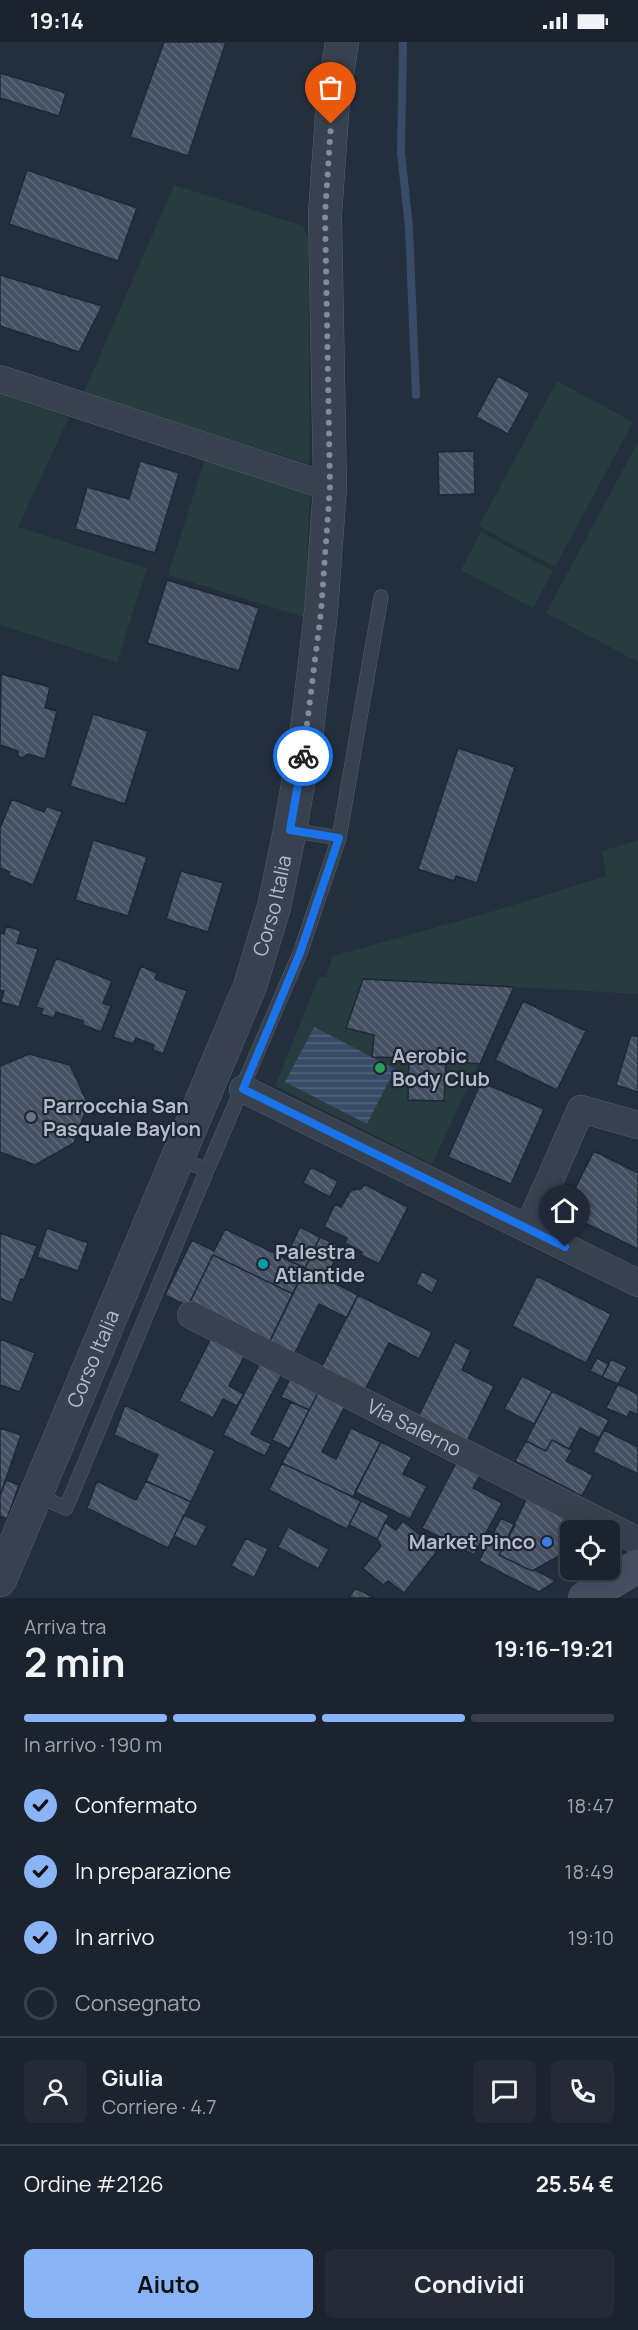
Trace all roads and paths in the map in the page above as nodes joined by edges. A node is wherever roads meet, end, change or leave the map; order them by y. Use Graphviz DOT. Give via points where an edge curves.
graph roads {
  1 [pos="342,42"];
  2 [pos="0,379"];
  3 [pos="330,487"];
  4 [pos="381,597"];
  5 [pos="290,830"];
  6 [pos="339,838"];
  7 [pos="243,1089"];
  8 [pos="638,1125"];
  9 [pos="177,1158"];
  10 [pos="207,1170"];
  11 [pos="528,1229"];
  12 [pos="638,1283"];
  13 [pos="192,1315"];
  14 [pos="100,1382"];
  15 [pos="638,1541"];
  16 [pos="638,1566"];
  17 [pos="0,1580"];
  18 [pos="585,1598"];
  1 -- 3 [label="street, Corso Italia" via="333,102 325,214"];
  2 -- 3 [label="street"];
  3 -- 5 [label="street, Corso Italia" via="321,612"];
  4 -- 6 [label="lane"];
  5 -- 6 [label="lane"];
  5 -- 9 [label="street, Corso Italia" via="274,907 250,986"];
  6 -- 7 [label="lane" via="300,953"];
  7 -- 10 [label="lane"];
  7 -- 11 [label="street"];
  8 -- 11 [label="street" via="581,1109"];
  9 -- 10 [label="lane"];
  9 -- 14 [label="street, Corso Italia"];
  10 -- 14 [label="lane"];
  11 -- 12 [label="street"];
  13 -- 15 [label="street, Via Salerno"];
  14 -- 17 [label="street, Corso Italia" via="36,1495"];
  16 -- 18 [label="main road"];
}
